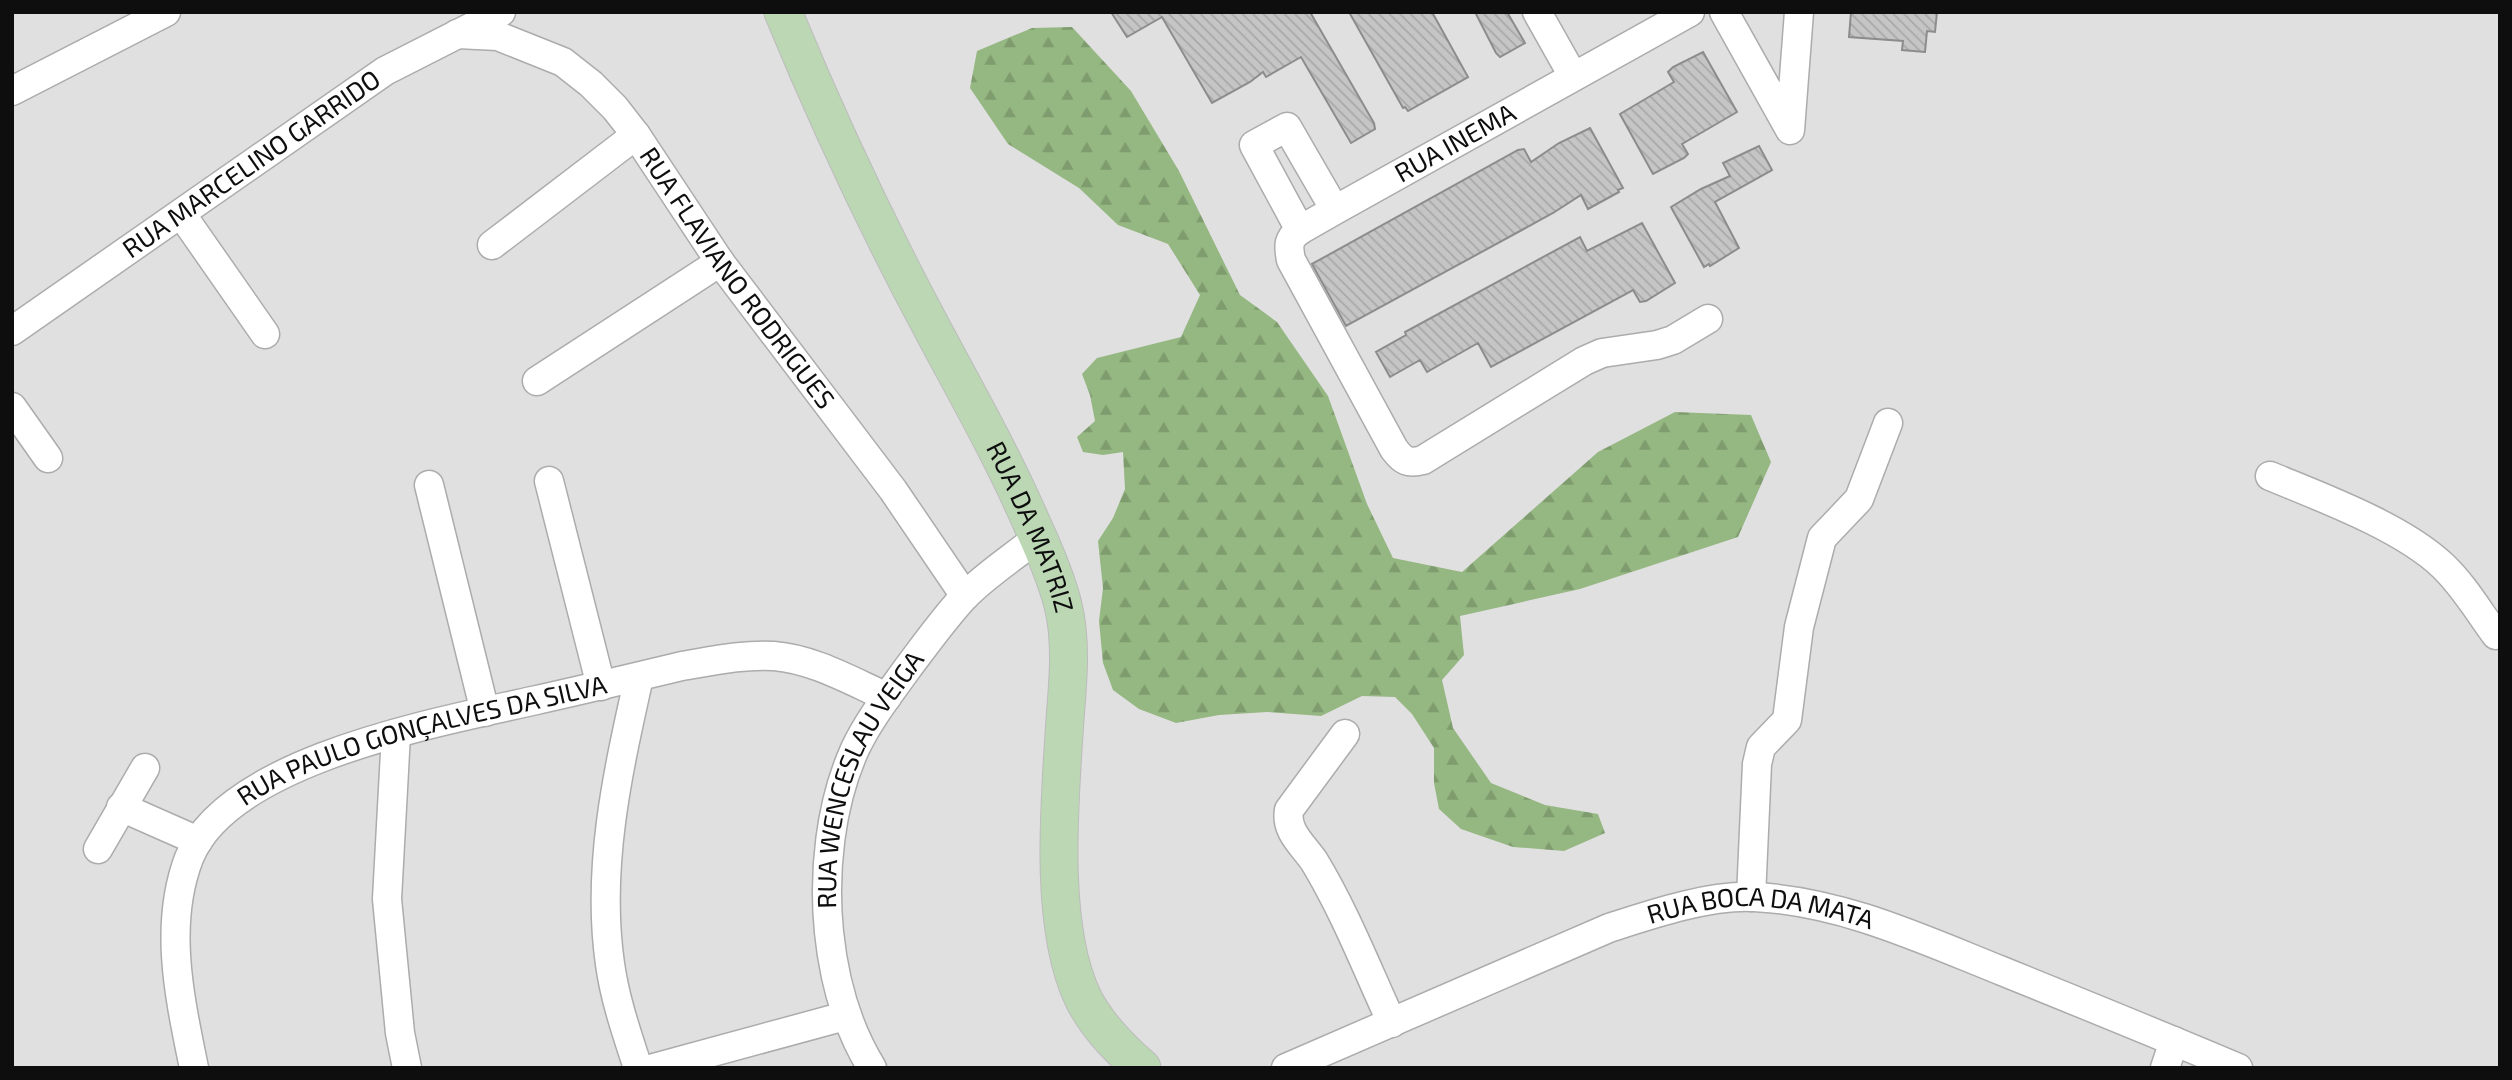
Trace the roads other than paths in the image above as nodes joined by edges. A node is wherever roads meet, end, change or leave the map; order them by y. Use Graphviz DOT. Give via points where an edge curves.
graph roads {
  1 [pos="166,12"];
  2 [pos="502,12"];
  3 [pos="783,12"];
  4 [pos="1537,12"];
  5 [pos="1690,12"];
  6 [pos="1724,12"];
  7 [pos="1799,12"];
  8 [pos="135,19"];
  9 [pos="457,34"];
  10 [pos="1573,76"];
  11 [pos="12,91"];
  12 [pos="636,135"];
  13 [pos="1335,211"];
  14 [pos="182,215"];
  15 [pos="1300,230"];
  16 [pos="492,245"];
  17 [pos="720,262"];
  18 [pos="1707,318"];
  19 [pos="12,331"];
  20 [pos="265,334"];
  21 [pos="537,381"];
  22 [pos="12,407"];
  23 [pos="1888,423"];
  24 [pos="48,458"];
  25 [pos="2270,476"];
  26 [pos="549,481"];
  27 [pos="429,485"];
  28 [pos="1038,537"];
  29 [pos="965,596"];
  30 [pos="2496,635"];
  31 [pos="639,677"];
  32 [pos="601,686"];
  33 [pos="887,697"];
  34 [pos="485,712"];
  35 [pos="396,734"];
  36 [pos="1345,734"];
  37 [pos="145,768"];
  38 [pos="121,807"];
  39 [pos="198,841"];
  40 [pos="98,849"];
  41 [pos="1751,897"];
  42 [pos="845,1016"];
  43 [pos="1391,1023"];
  44 [pos="2174,1041"];
  45 [pos="194,1068"];
  46 [pos="407,1068"];
  47 [pos="638,1068"];
  48 [pos="654,1068"];
  49 [pos="872,1068"];
  50 [pos="1142,1068"];
  51 [pos="1286,1068"];
  52 [pos="2165,1068"];
  53 [pos="2238,1068"];
  1 -- 8 [label="street"];
  2 -- 9 [label="street, RUA MARCELINO GARRIDO"];
  3 -- 28 [label="main road, RUA DA MATRIZ" via="863,194"];
  4 -- 10 [label="street"];
  5 -- 10 [label="street, RUA INEMA"];
  6 -- 7 [label="street" via="1790,130"];
  8 -- 11 [label="street"];
  9 -- 12 [label="street, RUA FLAVIANO RODRIGUES" via="498,36 563,62 591,84"];
  9 -- 14 [label="street, RUA MARCELINO GARRIDO" via="385,71"];
  10 -- 13 [label="street, RUA INEMA"];
  12 -- 16 [label="street"];
  12 -- 17 [label="street, RUA FLAVIANO RODRIGUES"];
  13 -- 15 [label="street, RUA INEMA"];
  13 -- 15 [label="street" via="1287,127 1254,145"];
  14 -- 19 [label="street, RUA MARCELINO GARRIDO"];
  14 -- 20 [label="street"];
  15 -- 18 [label="street" via="1288,244 1291,260 1394,449 1403,461 1412,463 1584,360 1665,342"];
  17 -- 21 [label="street"];
  17 -- 29 [label="street, RUA FLAVIANO RODRIGUES" via="893,490"];
  22 -- 24 [label="street"];
  23 -- 41 [label="street" via="1859,499 1822,538 1815,558 1799,627 1787,720 1761,747 1757,764"];
  25 -- 30 [label="street" via="2341,505 2420,548 2456,580"];
  26 -- 32 [label="street"];
  27 -- 34 [label="street"];
  28 -- 29 [label="street, RUA WENCESLAU VEIGA"];
  28 -- 50 [label="main road, RUA DA MATRIZ" via="1063,605 1068,640 1060,805 1064,930 1083,998 1098,1023"];
  29 -- 33 [label="street, RUA WENCESLAU VEIGA"];
  31 -- 32 [label="street, RUA PAULO GONÇALVES DA SILVA"];
  31 -- 33 [label="street, RUA PAULO GONÇALVES DA SILVA" via="729,658 774,656 805,662"];
  31 -- 47 [label="street" via="613,797 606,916 610,965"];
  32 -- 34 [label="street, RUA PAULO GONÇALVES DA SILVA"];
  33 -- 42 [label="street, RUA WENCESLAU VEIGA" via="855,749 840,791 831,843 826,901"];
  34 -- 35 [label="street, RUA PAULO GONÇALVES DA SILVA"];
  35 -- 39 [label="street, RUA PAULO GONÇALVES DA SILVA" via="267,782 234,803"];
  35 -- 46 [label="street" via="387,899"];
  36 -- 43 [label="street" via="1287,819 1329,887"];
  37 -- 38 [label="street"];
  38 -- 39 [label="street"];
  38 -- 40 [label="street"];
  39 -- 45 [label="street, RUA PAULO GONÇALVES DA SILVA" via="180,893 175,936 176,975"];
  41 -- 43 [label="street, RUA BOCA DA MATA" via="1661,911 1609,928"];
  41 -- 44 [label="street, RUA BOCA DA MATA" via="1853,914"];
  42 -- 48 [label="street"];
  42 -- 49 [label="street, RUA WENCESLAU VEIGA"];
  43 -- 51 [label="street, RUA BOCA DA MATA"];
  44 -- 52 [label="street"];
  44 -- 53 [label="street, RUA BOCA DA MATA"];
}
